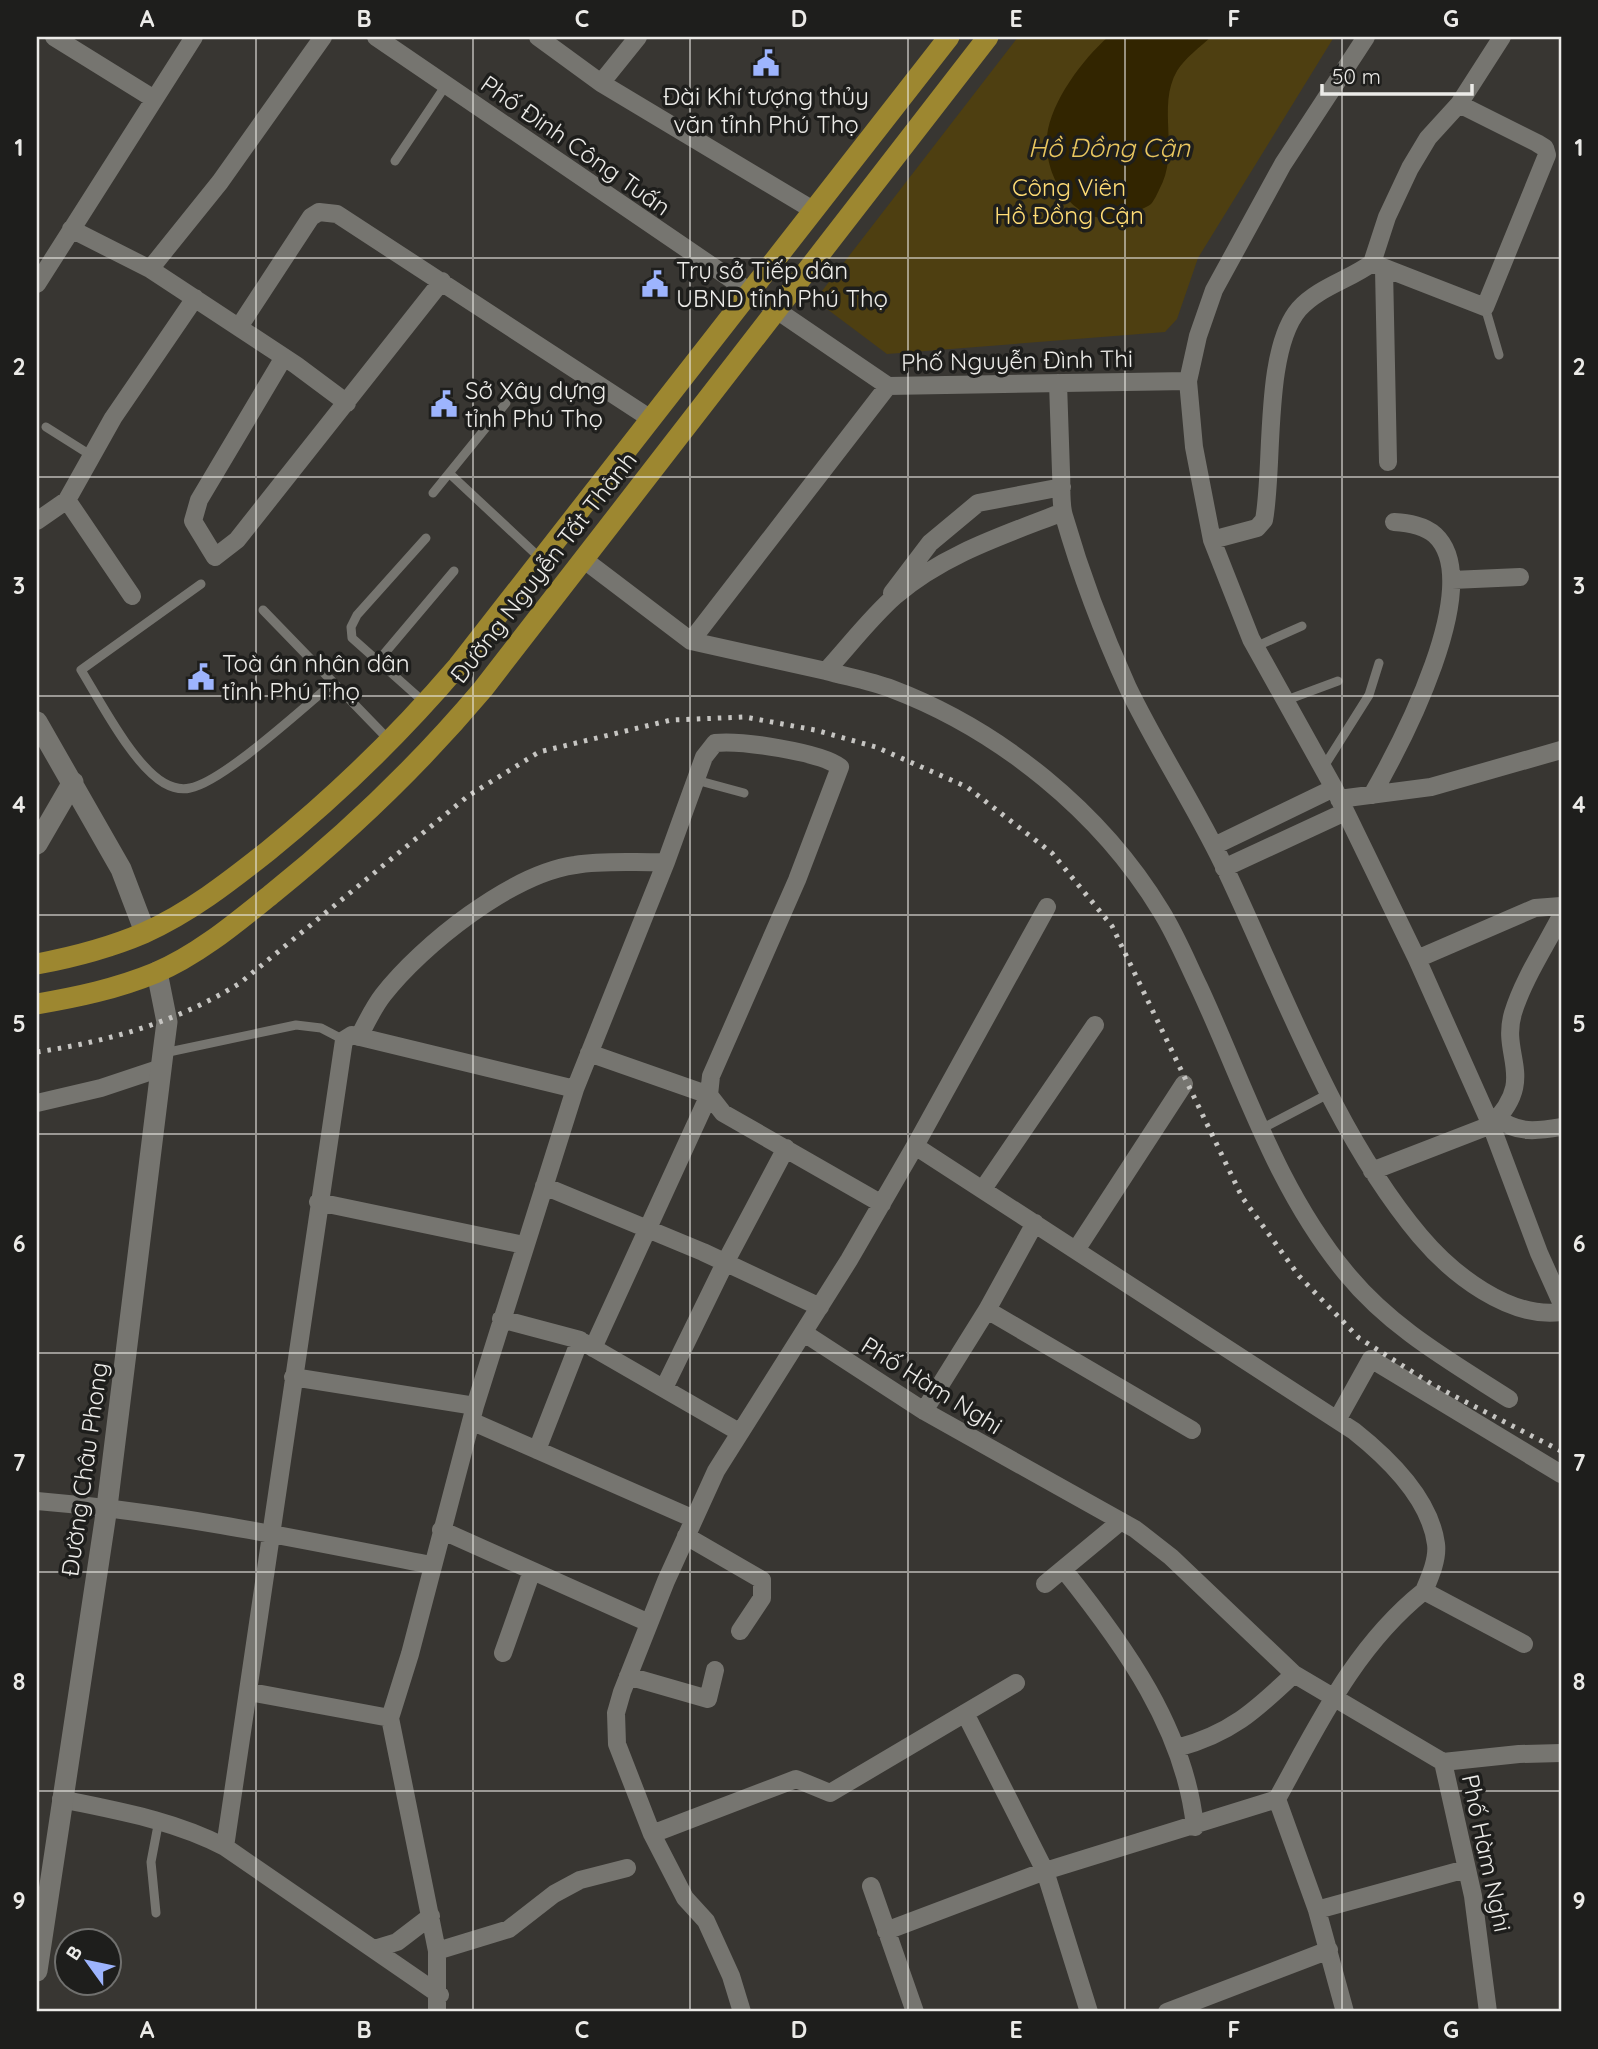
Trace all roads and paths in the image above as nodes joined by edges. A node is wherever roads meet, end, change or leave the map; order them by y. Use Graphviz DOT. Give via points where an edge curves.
graph roads {
  1 [pos="54,37"];
  2 [pos="194,37"];
  3 [pos="323,37"];
  4 [pos="376,37"];
  5 [pos="538,37"];
  6 [pos="638,37"];
  7 [pos="948,37"];
  8 [pos="988,37"];
  9 [pos="1366,37"];
  10 [pos="1502,37"];
  11 [pos="601,83"];
  12 [pos="446,85"];
  13 [pos="154,99"];
  14 [pos="1459,104"];
  15 [pos="395,161"];
  16 [pos="813,211"];
  17 [pos="71,229"];
  18 [pos="43,260"];
  19 [pos="1378,266"];
  20 [pos="150,269"];
  21 [pos="442,281"];
  22 [pos="37,284"];
  23 [pos="749,293"];
  24 [pos="195,298"];
  25 [pos="1485,307"];
  26 [pos="775,310"];
  27 [pos="239,327"];
  28 [pos="1499,355"];
  29 [pos="284,357"];
  30 [pos="1188,381"];
  31 [pos="1058,383"];
  32 [pos="888,386"];
  33 [pos="347,403"];
  34 [pos="506,403"];
  35 [pos="651,419"];
  36 [pos="46,427"];
  37 [pos="92,456"];
  38 [pos="1388,461"];
  39 [pos="450,474"];
  40 [pos="1062,487"];
  41 [pos="433,494"];
  42 [pos="67,500"];
  43 [pos="1063,512"];
  44 [pos="37,521"];
  45 [pos="1394,522"];
  46 [pos="426,538"];
  47 [pos="1212,540"];
  48 [pos="541,559"];
  49 [pos="583,559"];
  50 [pos="454,571"];
  51 [pos="1520,577"];
  52 [pos="1452,580"];
  53 [pos="201,584"];
  54 [pos="132,596"];
  55 [pos="264,610"];
  56 [pos="880,610"];
  57 [pos="1302,626"];
  58 [pos="691,641"];
  59 [pos="1255,647"];
  60 [pos="378,661"];
  61 [pos="1379,663"];
  62 [pos="458,666"];
  63 [pos="826,671"];
  64 [pos="1338,681"];
  65 [pos="333,683"];
  66 [pos="483,689"];
  67 [pos="1284,701"];
  68 [pos="426,704"];
  69 [pos="37,722"];
  70 [pos="391,743"];
  71 [pos="1561,750"];
  72 [pos="1323,768"];
  73 [pos="696,780"];
  74 [pos="73,782"];
  75 [pos="744,793"];
  76 [pos="1372,795"];
  77 [pos="1339,800"];
  78 [pos="37,844"];
  79 [pos="1214,846"];
  80 [pos="666,862"];
  81 [pos="1224,868"];
  82 [pos="1561,906"];
  83 [pos="1046,907"];
  84 [pos="1561,916"];
  85 [pos="145,932"];
  86 [pos="1417,959"];
  87 [pos="37,964"];
  88 [pos="157,972"];
  89 [pos="37,1004"];
  90 [pos="1095,1026"];
  91 [pos="351,1038"];
  92 [pos="589,1053"];
  93 [pos="162,1061"];
  94 [pos="1184,1084"];
  95 [pos="575,1089"];
  96 [pos="1330,1093"];
  97 [pos="709,1095"];
  98 [pos="37,1103"];
  99 [pos="1495,1121"];
  100 [pos="1561,1126"];
  101 [pos="1259,1130"];
  102 [pos="915,1146"];
  103 [pos="786,1148"];
  104 [pos="1373,1171"];
  105 [pos="544,1186"];
  106 [pos="982,1189"];
  107 [pos="318,1202"];
  108 [pos="882,1204"];
  109 [pos="1035,1223"];
  110 [pos="646,1229"];
  111 [pos="524,1245"];
  112 [pos="1076,1250"];
  113 [pos="725,1263"];
  114 [pos="1561,1302"];
  115 [pos="820,1307"];
  116 [pos="987,1310"];
  117 [pos="1561,1312"];
  118 [pos="501,1319"];
  119 [pos="804,1333"];
  120 [pos="587,1344"];
  121 [pos="293,1377"];
  122 [pos="664,1388"];
  123 [pos="1509,1399"];
  124 [pos="924,1411"];
  125 [pos="473,1414"];
  126 [pos="1337,1420"];
  127 [pos="1192,1430"];
  128 [pos="739,1432"];
  129 [pos="537,1450"];
  130 [pos="1561,1474"];
  131 [pos="37,1501"];
  132 [pos="107,1507"];
  133 [pos="694,1519"];
  134 [pos="1121,1521"];
  135 [pos="441,1530"];
  136 [pos="270,1533"];
  137 [pos="686,1536"];
  138 [pos="431,1565"];
  139 [pos="1064,1570"];
  140 [pos="532,1571"];
  141 [pos="1045,1584"];
  142 [pos="1424,1591"];
  143 [pos="649,1623"];
  144 [pos="740,1631"];
  145 [pos="1524,1644"];
  146 [pos="503,1653"];
  147 [pos="715,1670"];
  148 [pos="1294,1674"];
  149 [pos="628,1676"];
  150 [pos="1016,1683"];
  151 [pos="250,1692"];
  152 [pos="1333,1695"];
  153 [pos="965,1713"];
  154 [pos="390,1718"];
  155 [pos="1177,1748"];
  156 [pos="1561,1753"];
  157 [pos="1443,1762"];
  158 [pos="1277,1799"];
  159 [pos="61,1800"];
  160 [pos="159,1820"];
  161 [pos="1195,1826"];
  162 [pos="652,1834"];
  163 [pos="225,1847"];
  164 [pos="627,1868"];
  165 [pos="1466,1869"];
  166 [pos="1045,1871"];
  167 [pos="870,1886"];
  168 [pos="1317,1910"];
  169 [pos="156,1913"];
  170 [pos="431,1916"];
  171 [pos="886,1931"];
  172 [pos="374,1949"];
  173 [pos="1329,1950"];
  174 [pos="437,1951"];
  175 [pos="37,1971"];
  176 [pos="438,2003"];
  177 [pos="742,2012"];
  178 [pos="915,2012"];
  179 [pos="1089,2012"];
  180 [pos="1167,2012"];
  181 [pos="1345,2012"];
  182 [pos="1488,2012"];
  1 -- 13 [label="street"];
  2 -- 13 [label="street"];
  3 -- 20 [label="street" via="220,182"];
  4 -- 12 [label="street, Phố Đinh Công Tuấn"];
  5 -- 11 [label="street"];
  6 -- 11 [label="street"];
  7 -- 16 [label="main road, Đường Nguyễn Tất Thành"];
  8 -- 26 [label="main road, Đường Nguyễn Tất Thành"];
  9 -- 30 [label="street" via="1283,164 1225,268 1202,320"];
  10 -- 14 [label="street"];
  11 -- 16 [label="street"];
  12 -- 15 [label="lane"];
  12 -- 23 [label="street, Phố Đinh Công Tuấn"];
  13 -- 17 [label="street"];
  14 -- 19 [label="street" via="1428,138 1410,168 1387,217"];
  14 -- 25 [label="street" via="1537,142 1547,155"];
  16 -- 23 [label="main road, Đường Nguyễn Tất Thành"];
  17 -- 18 [label="street"];
  17 -- 20 [label="street"];
  18 -- 22 [label="street"];
  19 -- 25 [label="street"];
  19 -- 38 [label="street"];
  19 -- 47 [label="street" via="1317,295 1291,322 1274,395 1264,520 1256,528"];
  20 -- 24 [label="street"];
  21 -- 27 [label="street" via="337,214 319,212"];
  21 -- 33 [label="street"];
  21 -- 35 [label="street"];
  23 -- 26 [label="street, Phố Nguyễn Đình Thi"];
  23 -- 35 [label="main road, Đường Nguyễn Tất Thành"];
  24 -- 27 [label="street"];
  24 -- 37 [label="street"];
  25 -- 28 [label="lane"];
  26 -- 32 [label="street, Phố Nguyễn Đình Thi"];
  26 -- 49 [label="main road, Đường Nguyễn Tất Thành"];
  27 -- 29 [label="street"];
  29 -- 33 [label="street"];
  29 -- 33 [label="street" via="198,500 193,521 215,556 237,540"];
  30 -- 31 [label="street, Phố Nguyễn Đình Thi"];
  30 -- 47 [label="street" via="1194,447"];
  31 -- 32 [label="street, Phố Nguyễn Đình Thi"];
  31 -- 40 [label="street"];
  32 -- 58 [label="street"];
  34 -- 39 [label="lane"];
  35 -- 48 [label="main road, Đường Nguyễn Tất Thành"];
  36 -- 37 [label="lane"];
  37 -- 42 [label="street"];
  39 -- 41 [label="lane"];
  39 -- 48 [label="lane"];
  40 -- 43 [label="street"];
  40 -- 56 [label="street" via="990,499 968,509 924,549"];
  42 -- 44 [label="street"];
  42 -- 54 [label="street"];
  43 -- 56 [label="street" via="967,549"];
  43 -- 79 [label="street" via="1128,688"];
  45 -- 52 [label="street" via="1435,535 1450,561"];
  46 -- 60 [label="lane" via="351,627 352,638"];
  47 -- 59 [label="street"];
  48 -- 62 [label="main road, Đường Nguyễn Tất Thành"];
  49 -- 58 [label="street"];
  49 -- 66 [label="main road, Đường Nguyễn Tất Thành"];
  50 -- 60 [label="lane"];
  51 -- 52 [label="street"];
  52 -- 76 [label="street" via="1428,683 1401,745"];
  53 -- 65 [label="lane" via="81,670 122,738 155,777 180,789 213,778"];
  55 -- 65 [label="lane"];
  56 -- 63 [label="street"];
  57 -- 59 [label="lane"];
  58 -- 63 [label="street"];
  59 -- 67 [label="street"];
  60 -- 68 [label="lane"];
  61 -- 72 [label="lane" via="1369,695"];
  62 -- 66 [label="main road"];
  62 -- 68 [label="main road, Đường Nguyễn Tất Thành"];
  63 -- 101 [label="street" via="892,689 951,716 1040,775 1104,836 1162,912"];
  64 -- 67 [label="lane"];
  65 -- 70 [label="lane"];
  66 -- 88 [label="main road, Đường Nguyễn Tất Thành" via="416,767 321,855 227,929"];
  67 -- 72 [label="street"];
  68 -- 70 [label="main road, Đường Nguyễn Tất Thành"];
  69 -- 74 [label="street"];
  70 -- 85 [label="main road, Đường Nguyễn Tất Thành" via="242,872"];
  71 -- 76 [label="street" via="1478,776"];
  72 -- 77 [label="street"];
  73 -- 75 [label="lane"];
  73 -- 80 [label="street"];
  73 -- 97 [label="street" via="708,748 724,742 802,754 841,767 711,1076"];
  74 -- 78 [label="street"];
  74 -- 85 [label="street" via="125,876"];
  76 -- 77 [label="street"];
  77 -- 79 [label="street"];
  77 -- 81 [label="street"];
  77 -- 86 [label="street"];
  79 -- 81 [label="street"];
  80 -- 91 [label="street" via="574,865 518,885 421,956 382,995"];
  80 -- 92 [label="street"];
  81 -- 96 [label="street"];
  82 -- 86 [label="street" via="1528,911"];
  83 -- 102 [label="street"];
  84 -- 99 [label="street" via="1512,1016 1514,1089"];
  85 -- 87 [label="main road, Đường Nguyễn Tất Thành" via="89,953"];
  86 -- 99 [label="street"];
  88 -- 89 [label="main road, Đường Nguyễn Tất Thành" via="101,992"];
  88 -- 93 [label="street, Đường Châu Phong" via="167,1021"];
  90 -- 106 [label="street"];
  91 -- 93 [label="lane" via="296,1024"];
  91 -- 95 [label="street"];
  91 -- 107 [label="street"];
  92 -- 95 [label="street"];
  92 -- 97 [label="street"];
  93 -- 98 [label="street" via="101,1088"];
  93 -- 132 [label="street, Đường Châu Phong"];
  94 -- 112 [label="street"];
  95 -- 105 [label="street"];
  96 -- 101 [label="lane"];
  96 -- 104 [label="street"];
  97 -- 103 [label="street" via="723,1113"];
  97 -- 110 [label="street"];
  99 -- 100 [label="street" via="1535,1131"];
  99 -- 104 [label="street"];
  99 -- 114 [label="street" via="1535,1243"];
  101 -- 123 [label="street" via="1312,1224 1375,1305 1420,1342"];
  102 -- 106 [label="street"];
  102 -- 108 [label="street"];
  103 -- 108 [label="street"];
  103 -- 113 [label="street"];
  104 -- 117 [label="street" via="1421,1238 1455,1271 1516,1307 1537,1313"];
  105 -- 110 [label="street"];
  105 -- 111 [label="street"];
  106 -- 109 [label="street"];
  107 -- 111 [label="street"];
  107 -- 121 [label="street"];
  108 -- 115 [label="street"];
  109 -- 112 [label="street"];
  109 -- 116 [label="street"];
  110 -- 113 [label="street"];
  110 -- 120 [label="street"];
  111 -- 118 [label="street"];
  112 -- 126 [label="street"];
  113 -- 115 [label="street"];
  113 -- 122 [label="street"];
  115 -- 119 [label="street"];
  116 -- 124 [label="street"];
  116 -- 127 [label="street"];
  118 -- 120 [label="street"];
  118 -- 125 [label="street"];
  119 -- 124 [label="street, Phố Hàm Nghi"];
  119 -- 128 [label="street"];
  120 -- 122 [label="street"];
  120 -- 129 [label="street"];
  121 -- 125 [label="street"];
  121 -- 136 [label="street"];
  122 -- 128 [label="street"];
  124 -- 134 [label="street, Phố Hàm Nghi"];
  125 -- 129 [label="street"];
  125 -- 135 [label="street"];
  126 -- 130 [label="street" via="1371,1359"];
  126 -- 142 [label="street" via="1392,1464 1429,1520 1436,1545"];
  128 -- 133 [label="street"];
  129 -- 133 [label="street"];
  131 -- 132 [label="street"];
  132 -- 136 [label="street"];
  132 -- 159 [label="street, Đường Châu Phong"];
  133 -- 137 [label="street"];
  134 -- 139 [label="street"];
  134 -- 148 [label="street, Phố Hàm Nghi" via="1171,1557"];
  135 -- 138 [label="street"];
  135 -- 140 [label="street"];
  136 -- 138 [label="street"];
  136 -- 151 [label="street"];
  137 -- 143 [label="street"];
  137 -- 144 [label="street" via="762,1580 762,1598"];
  138 -- 154 [label="street"];
  139 -- 141 [label="street"];
  139 -- 155 [label="street" via="1129,1656"];
  140 -- 143 [label="street"];
  140 -- 146 [label="street"];
  142 -- 145 [label="street"];
  142 -- 152 [label="street" via="1385,1625"];
  143 -- 149 [label="street"];
  147 -- 149 [label="street" via="708,1699"];
  148 -- 152 [label="street, Phố Hàm Nghi"];
  148 -- 155 [label="street" via="1239,1724 1208,1740"];
  149 -- 162 [label="street" via="616,1713 617,1744"];
  150 -- 153 [label="street"];
  151 -- 154 [label="street"];
  151 -- 163 [label="street"];
  152 -- 157 [label="street, Phố Hàm Nghi"];
  152 -- 158 [label="street"];
  153 -- 162 [label="street" via="830,1793 796,1779"];
  153 -- 166 [label="street"];
  154 -- 170 [label="street"];
  155 -- 161 [label="street" via="1192,1797"];
  156 -- 157 [label="street"];
  157 -- 165 [label="street, Phố Hàm Nghi"];
  158 -- 161 [label="street"];
  158 -- 168 [label="street"];
  159 -- 160 [label="street"];
  159 -- 175 [label="street, Đường Châu Phong"];
  160 -- 163 [label="street"];
  160 -- 169 [label="lane" via="151,1862"];
  161 -- 166 [label="street"];
  162 -- 177 [label="street" via="685,1898 706,1921"];
  163 -- 172 [label="street"];
  164 -- 174 [label="street" via="562,1889 509,1929"];
  165 -- 168 [label="street"];
  165 -- 182 [label="street, Phố Hàm Nghi"];
  166 -- 171 [label="street"];
  166 -- 179 [label="street"];
  167 -- 171 [label="street"];
  168 -- 173 [label="street"];
  170 -- 172 [label="street" via="397,1942"];
  170 -- 174 [label="street"];
  171 -- 178 [label="street"];
  172 -- 176 [label="street"];
  173 -- 180 [label="street"];
  173 -- 181 [label="street"];
  174 -- 176 [label="street"];
}
